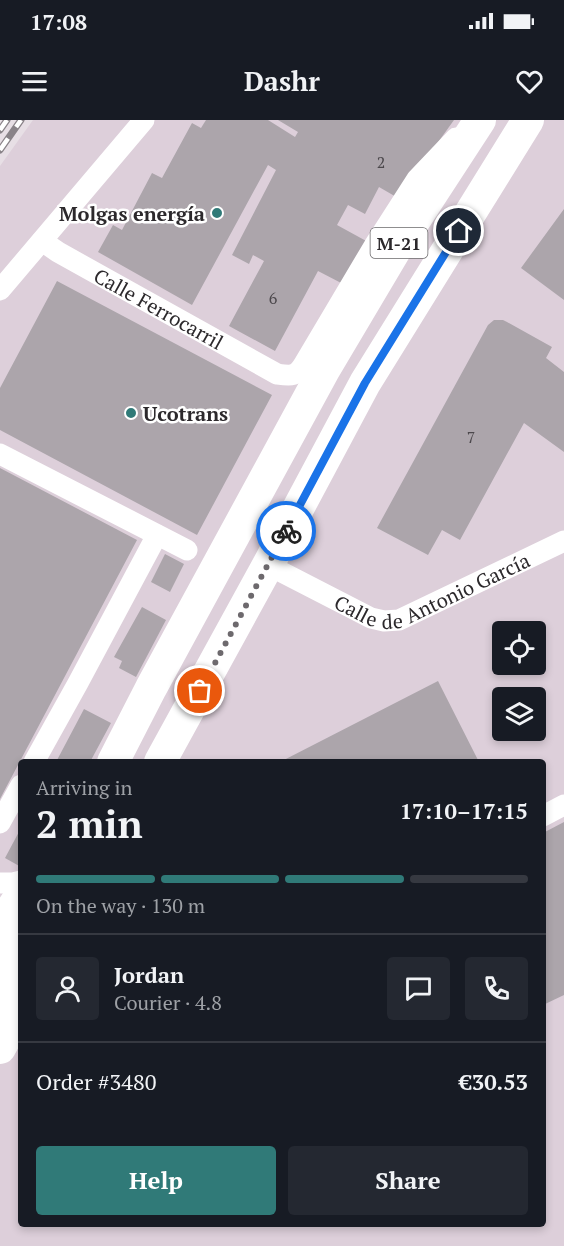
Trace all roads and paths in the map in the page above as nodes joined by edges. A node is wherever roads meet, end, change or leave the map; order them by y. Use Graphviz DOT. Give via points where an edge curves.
graph roads {
  1 [pos="144,120"];
  2 [pos="472,120"];
  3 [pos="480,120"];
  4 [pos="507,120"];
  5 [pos="528,120"];
  6 [pos="42,241"];
  7 [pos="0,291"];
  8 [pos="0,454"];
  9 [pos="157,534"];
  10 [pos="564,541"];
  11 [pos="187,550"];
  12 [pos="268,565"];
  13 [pos="151,688"];
  14 [pos="36,759"];
  15 [pos="106,759"];
  16 [pos="115,759"];
  17 [pos="142,759"];
  18 [pos="162,759"];
  19 [pos="18,790"];
  20 [pos="564,805"];
  21 [pos="546,814"];
  22 [pos="0,823"];
  23 [pos="18,881"];
  24 [pos="0,883"];
  25 [pos="18,899"];
  26 [pos="0,926"];
  27 [pos="18,937"];
  28 [pos="0,965"];
  29 [pos="18,977"];
  30 [pos="0,1007"];
  31 [pos="18,1015"];
  32 [pos="0,1048"];
  1 -- 6 [label="street"];
  2 -- 6 [label="street, Calle Ferrocarril" via="417,179 295,374 277,374"];
  3 -- 13 [label="highway, M-21" via="394,252 324,370"];
  4 -- 17 [label="highway, M-21" via="350,375"];
  5 -- 12 [label="highway" via="365,383"];
  6 -- 7 [label="street"];
  8 -- 9 [label="street"];
  9 -- 11 [label="street"];
  9 -- 14 [label="street"];
  10 -- 12 [label="street, Calle de Antonio García" via="399,620 371,618"];
  12 -- 18 [label="highway"];
  13 -- 15 [label="highway"];
  13 -- 16 [label="highway, M-21"];
  19 -- 22 [label="street"];
  20 -- 21 [label="street"];
  23 -- 24 [label="street"];
  25 -- 26 [label="highway"];
  27 -- 28 [label="highway"];
  29 -- 30 [label="highway"];
  31 -- 32 [label="highway"];
}
